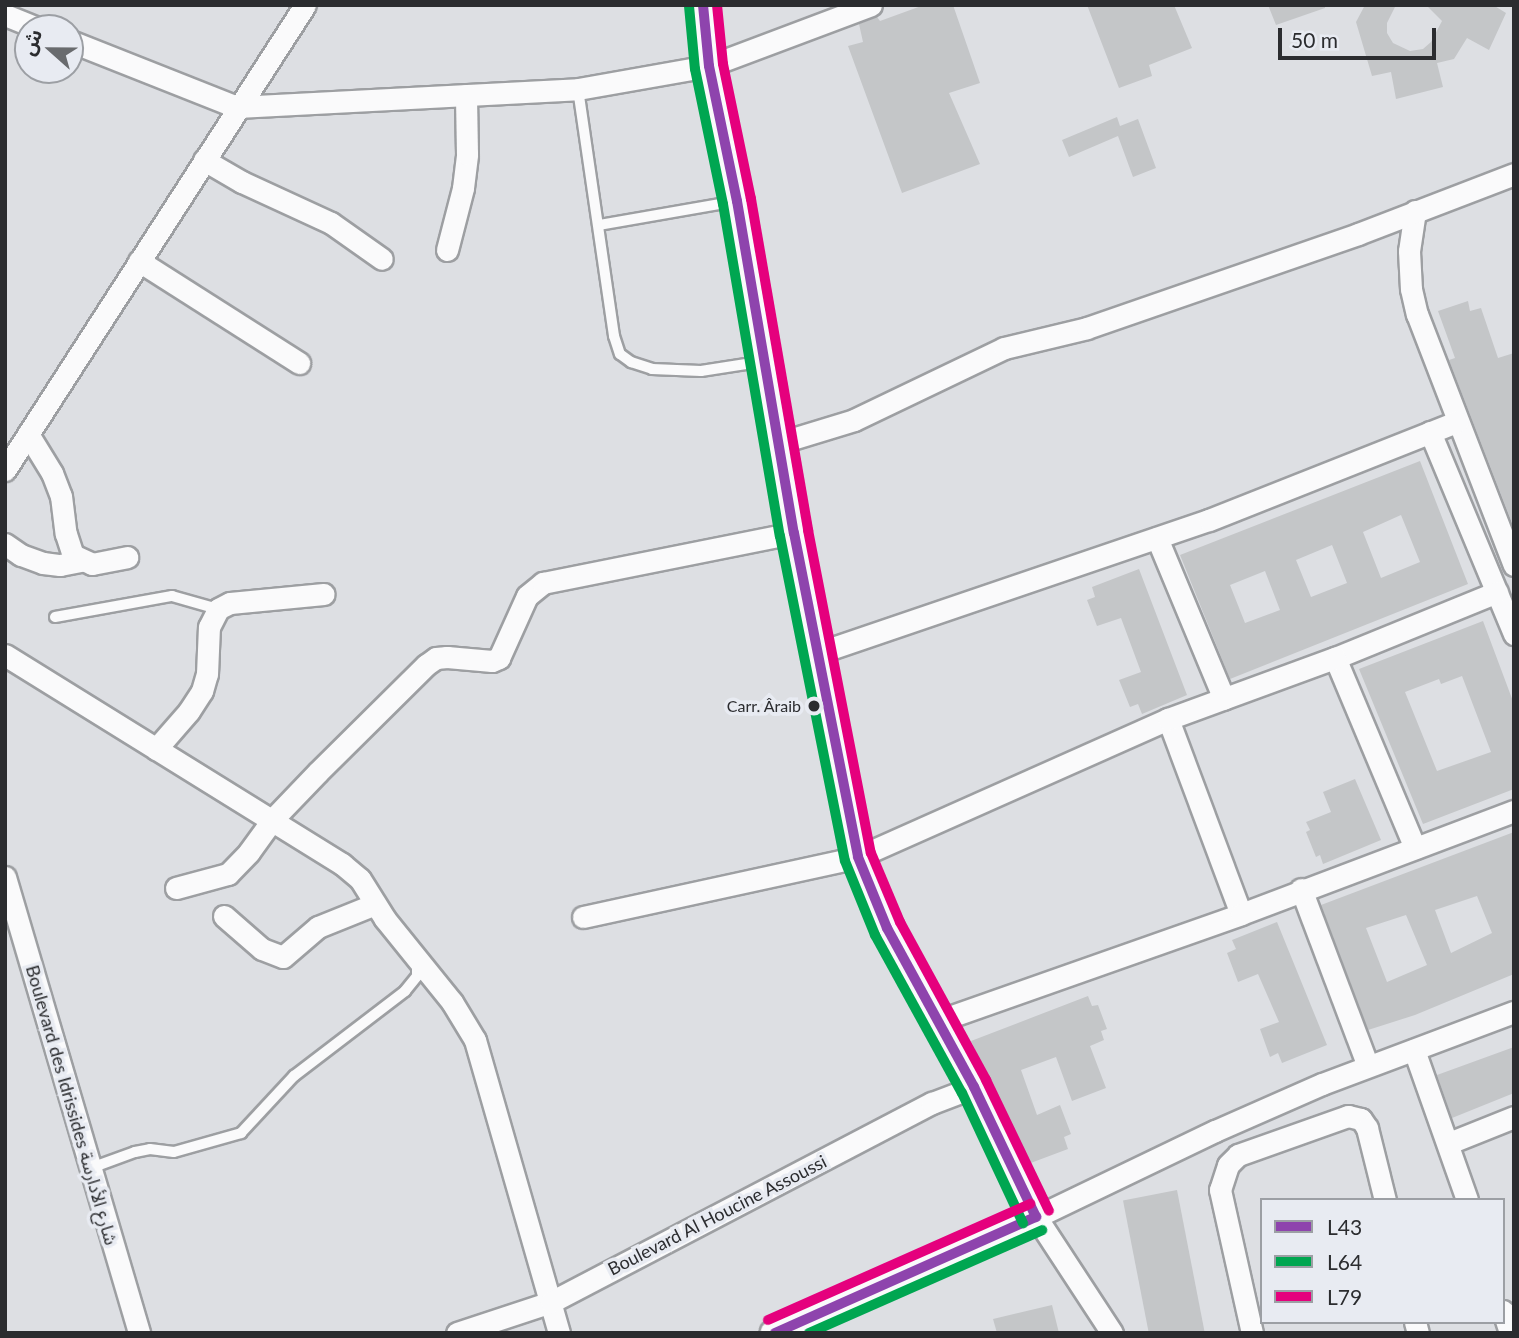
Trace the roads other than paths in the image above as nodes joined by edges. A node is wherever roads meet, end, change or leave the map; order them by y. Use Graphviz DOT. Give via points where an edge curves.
graph roads {
  1 [pos="305,5"];
  2 [pos="703,5"];
  3 [pos="872,5"];
  4 [pos="84,47"];
  5 [pos="709,66"];
  6 [pos="578,89"];
  7 [pos="466,95"];
  8 [pos="237,107"];
  9 [pos="204,160"];
  10 [pos="1514,174"];
  11 [pos="737,201"];
  12 [pos="1415,211"];
  13 [pos="599,225"];
  14 [pos="447,250"];
  15 [pos="383,259"];
  16 [pos="138,261"];
  17 [pos="765,360"];
  18 [pos="299,363"];
  19 [pos="1457,422"];
  20 [pos="1430,432"];
  21 [pos="28,434"];
  22 [pos="779,443"];
  23 [pos="5,470"];
  24 [pos="794,533"];
  25 [pos="1157,538"];
  26 [pos="5,544"];
  27 [pos="127,557"];
  28 [pos="81,561"];
  29 [pos="1514,565"];
  30 [pos="1497,592"];
  31 [pos="324,594"];
  32 [pos="218,608"];
  33 [pos="55,617"];
  34 [pos="1514,634"];
  35 [pos="818,653"];
  36 [pos="5,655"];
  37 [pos="1335,658"];
  38 [pos="1223,699"];
  39 [pos="1168,719"];
  40 [pos="156,748"];
  41 [pos="1514,811"];
  42 [pos="272,820"];
  43 [pos="1415,848"];
  44 [pos="858,857"];
  45 [pos="5,877"];
  46 [pos="176,888"];
  47 [pos="1301,889"];
  48 [pos="375,904"];
  49 [pos="1241,914"];
  50 [pos="224,916"];
  51 [pos="583,917"];
  52 [pos="416,958"];
  53 [pos="1514,1012"];
  54 [pos="938,1021"];
  55 [pos="1414,1050"];
  56 [pos="1368,1066"];
  57 [pos="974,1087"];
  58 [pos="1514,1117"];
  59 [pos="1449,1143"];
  60 [pos="90,1168"];
  61 [pos="1384,1198"];
  62 [pos="1466,1198"];
  63 [pos="1036,1217"];
  64 [pos="551,1302"];
  65 [pos="139,1333"];
  66 [pos="457,1333"];
  67 [pos="559,1333"];
  68 [pos="775,1333"];
  69 [pos="1112,1333"];
  70 [pos="1252,1333"];
  1 -- 8 [label="street"];
  2 -- 5 [label="street"];
  3 -- 5 [label="street"];
  4 -- 8 [label="street"];
  5 -- 6 [label="street"];
  5 -- 11 [label="street"];
  6 -- 7 [label="street"];
  6 -- 13 [label="lane"];
  7 -- 8 [label="street"];
  7 -- 14 [label="street" via="467,154"];
  8 -- 9 [label="street"];
  9 -- 15 [label="street" via="331,223"];
  9 -- 16 [label="street"];
  10 -- 12 [label="street"];
  11 -- 13 [label="lane"];
  11 -- 17 [label="street"];
  12 -- 19 [label="street" via="1409,237 1411,289"];
  12 -- 22 [label="street" via="1087,328 1004,348 854,420"];
  13 -- 17 [label="lane" via="620,354 652,369 701,370"];
  16 -- 18 [label="street"];
  16 -- 21 [label="street"];
  17 -- 22 [label="street"];
  19 -- 20 [label="street"];
  19 -- 29 [label="street"];
  20 -- 25 [label="street"];
  20 -- 30 [label="street"];
  21 -- 23 [label="street"];
  21 -- 28 [label="street" via="52,473 61,496 66,534 73,555"];
  22 -- 24 [label="street"];
  24 -- 35 [label="street"];
  24 -- 42 [label="street" via="543,583 527,596 499,658 447,657 426,665"];
  25 -- 35 [label="street"];
  25 -- 38 [label="street"];
  26 -- 28 [label="street" via="43,563"];
  27 -- 28 [label="street" via="92,564"];
  30 -- 34 [label="street"];
  30 -- 37 [label="street"];
  31 -- 32 [label="street"];
  32 -- 33 [label="lane" via="172,596"];
  32 -- 40 [label="street" via="209,627 202,691"];
  35 -- 44 [label="street"];
  36 -- 40 [label="street"];
  37 -- 38 [label="street"];
  37 -- 43 [label="street"];
  38 -- 39 [label="street"];
  39 -- 44 [label="street"];
  39 -- 49 [label="street"];
  40 -- 42 [label="street"];
  41 -- 43 [label="street"];
  42 -- 46 [label="street" via="228,874"];
  42 -- 48 [label="street" via="342,864 360,879"];
  43 -- 47 [label="street"];
  44 -- 51 [label="street"];
  44 -- 54 [label="street" via="887,928"];
  45 -- 60 [label="street, Boulevard des Idrissides شارع الأدارسة"];
  47 -- 49 [label="street"];
  47 -- 56 [label="street"];
  48 -- 50 [label="street" via="318,928 283,957 262,949"];
  48 -- 52 [label="street"];
  49 -- 54 [label="street"];
  52 -- 60 [label="lane" via="417,976 405,991 294,1076 241,1133 174,1152 135,1152"];
  52 -- 64 [label="street" via="452,1002 475,1040"];
  53 -- 55 [label="street"];
  54 -- 57 [label="street"];
  55 -- 56 [label="street"];
  55 -- 59 [label="street"];
  56 -- 63 [label="street" via="1215,1131"];
  57 -- 63 [label="street"];
  57 -- 64 [label="street, Boulevard Al Houcine Assoussi" via="932,1103"];
  58 -- 59 [label="street"];
  59 -- 62 [label="street"];
  60 -- 65 [label="street, Boulevard des Idrissides شارع الأدارسة"];
  61 -- 70 [label="street" via="1367,1128 1361,1119 1348,1116 1238,1155 1228,1165 1220,1190"];
  63 -- 68 [label="street"];
  63 -- 69 [label="street"];
  64 -- 66 [label="street, Boulevard Al Houcine Assoussi"];
  64 -- 67 [label="street"];
}
